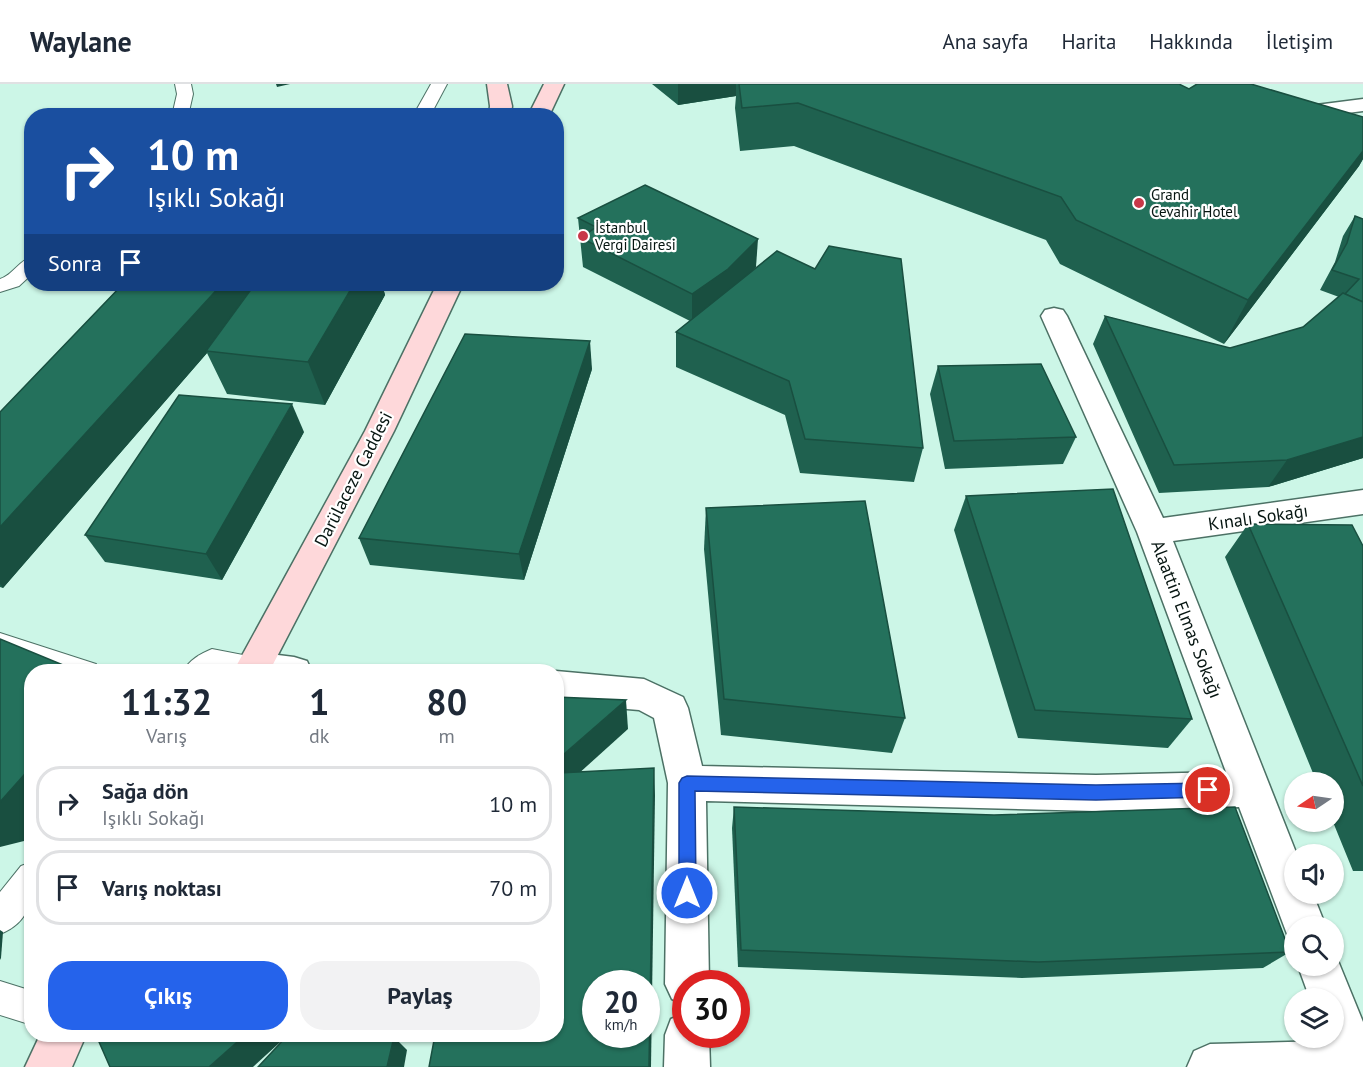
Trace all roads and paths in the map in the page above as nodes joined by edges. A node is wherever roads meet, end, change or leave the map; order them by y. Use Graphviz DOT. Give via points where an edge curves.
graph roads {
  1 [pos="183,84"];
  2 [pos="439,84"];
  3 [pos="497,84"];
  4 [pos="554,84"];
  5 [pos="1363,105"];
  6 [pos="182,108"];
  7 [pos="426,108"];
  8 [pos="501,108"];
  9 [pos="542,108"];
  10 [pos="1316,111"];
  11 [pos="24,271"];
  12 [pos="0,286"];
  13 [pos="447,291"];
  14 [pos="1054,316"];
  15 [pos="1363,502"];
  16 [pos="1153,532"];
  17 [pos="0,644"];
  18 [pos="61,664"];
  19 [pos="208,664"];
  20 [pos="227,664"];
  21 [pos="256,664"];
  22 [pos="564,688"];
  23 [pos="687,783"];
  24 [pos="1252,789"];
  25 [pos="24,887"];
  26 [pos="1301,916"];
  27 [pos="0,918"];
  28 [pos="687,970"];
  29 [pos="0,998"];
  30 [pos="24,1006"];
  31 [pos="1344,1028"];
  32 [pos="60,1042"];
  33 [pos="687,1048"];
  34 [pos="1359,1063"];
  35 [pos="48,1067"];
  36 [pos="687,1067"];
  37 [pos="1210,1067"];
  1 -- 6 [label="lane"];
  2 -- 7 [label="lane"];
  3 -- 8 [label="main road"];
  4 -- 9 [label="main road"];
  5 -- 10 [label="street"];
  11 -- 12 [label="lane" via="12,282"];
  13 -- 21 [label="main road, Darülaceze Caddesi" via="364,459"];
  14 -- 16 [label="street, Alaattin Elmas Sokağı"];
  15 -- 16 [label="street, Kınalı Sokağı"];
  16 -- 24 [label="street, Alaattin Elmas Sokağı"];
  17 -- 18 [label="lane"];
  19 -- 20 [label="lane" via="212,661"];
  22 -- 23 [label="street" via="644,695 670,708"];
  23 -- 24 [label="street" via="1096,793"];
  23 -- 28 [label="street"];
  24 -- 26 [label="street, Alaattin Elmas Sokağı"];
  25 -- 27 [label="lane"];
  29 -- 30 [label="lane"];
  31 -- 34 [label="street"];
  32 -- 35 [label="main road"];
  33 -- 36 [label="street"];
  34 -- 37 [label="street"];
}
